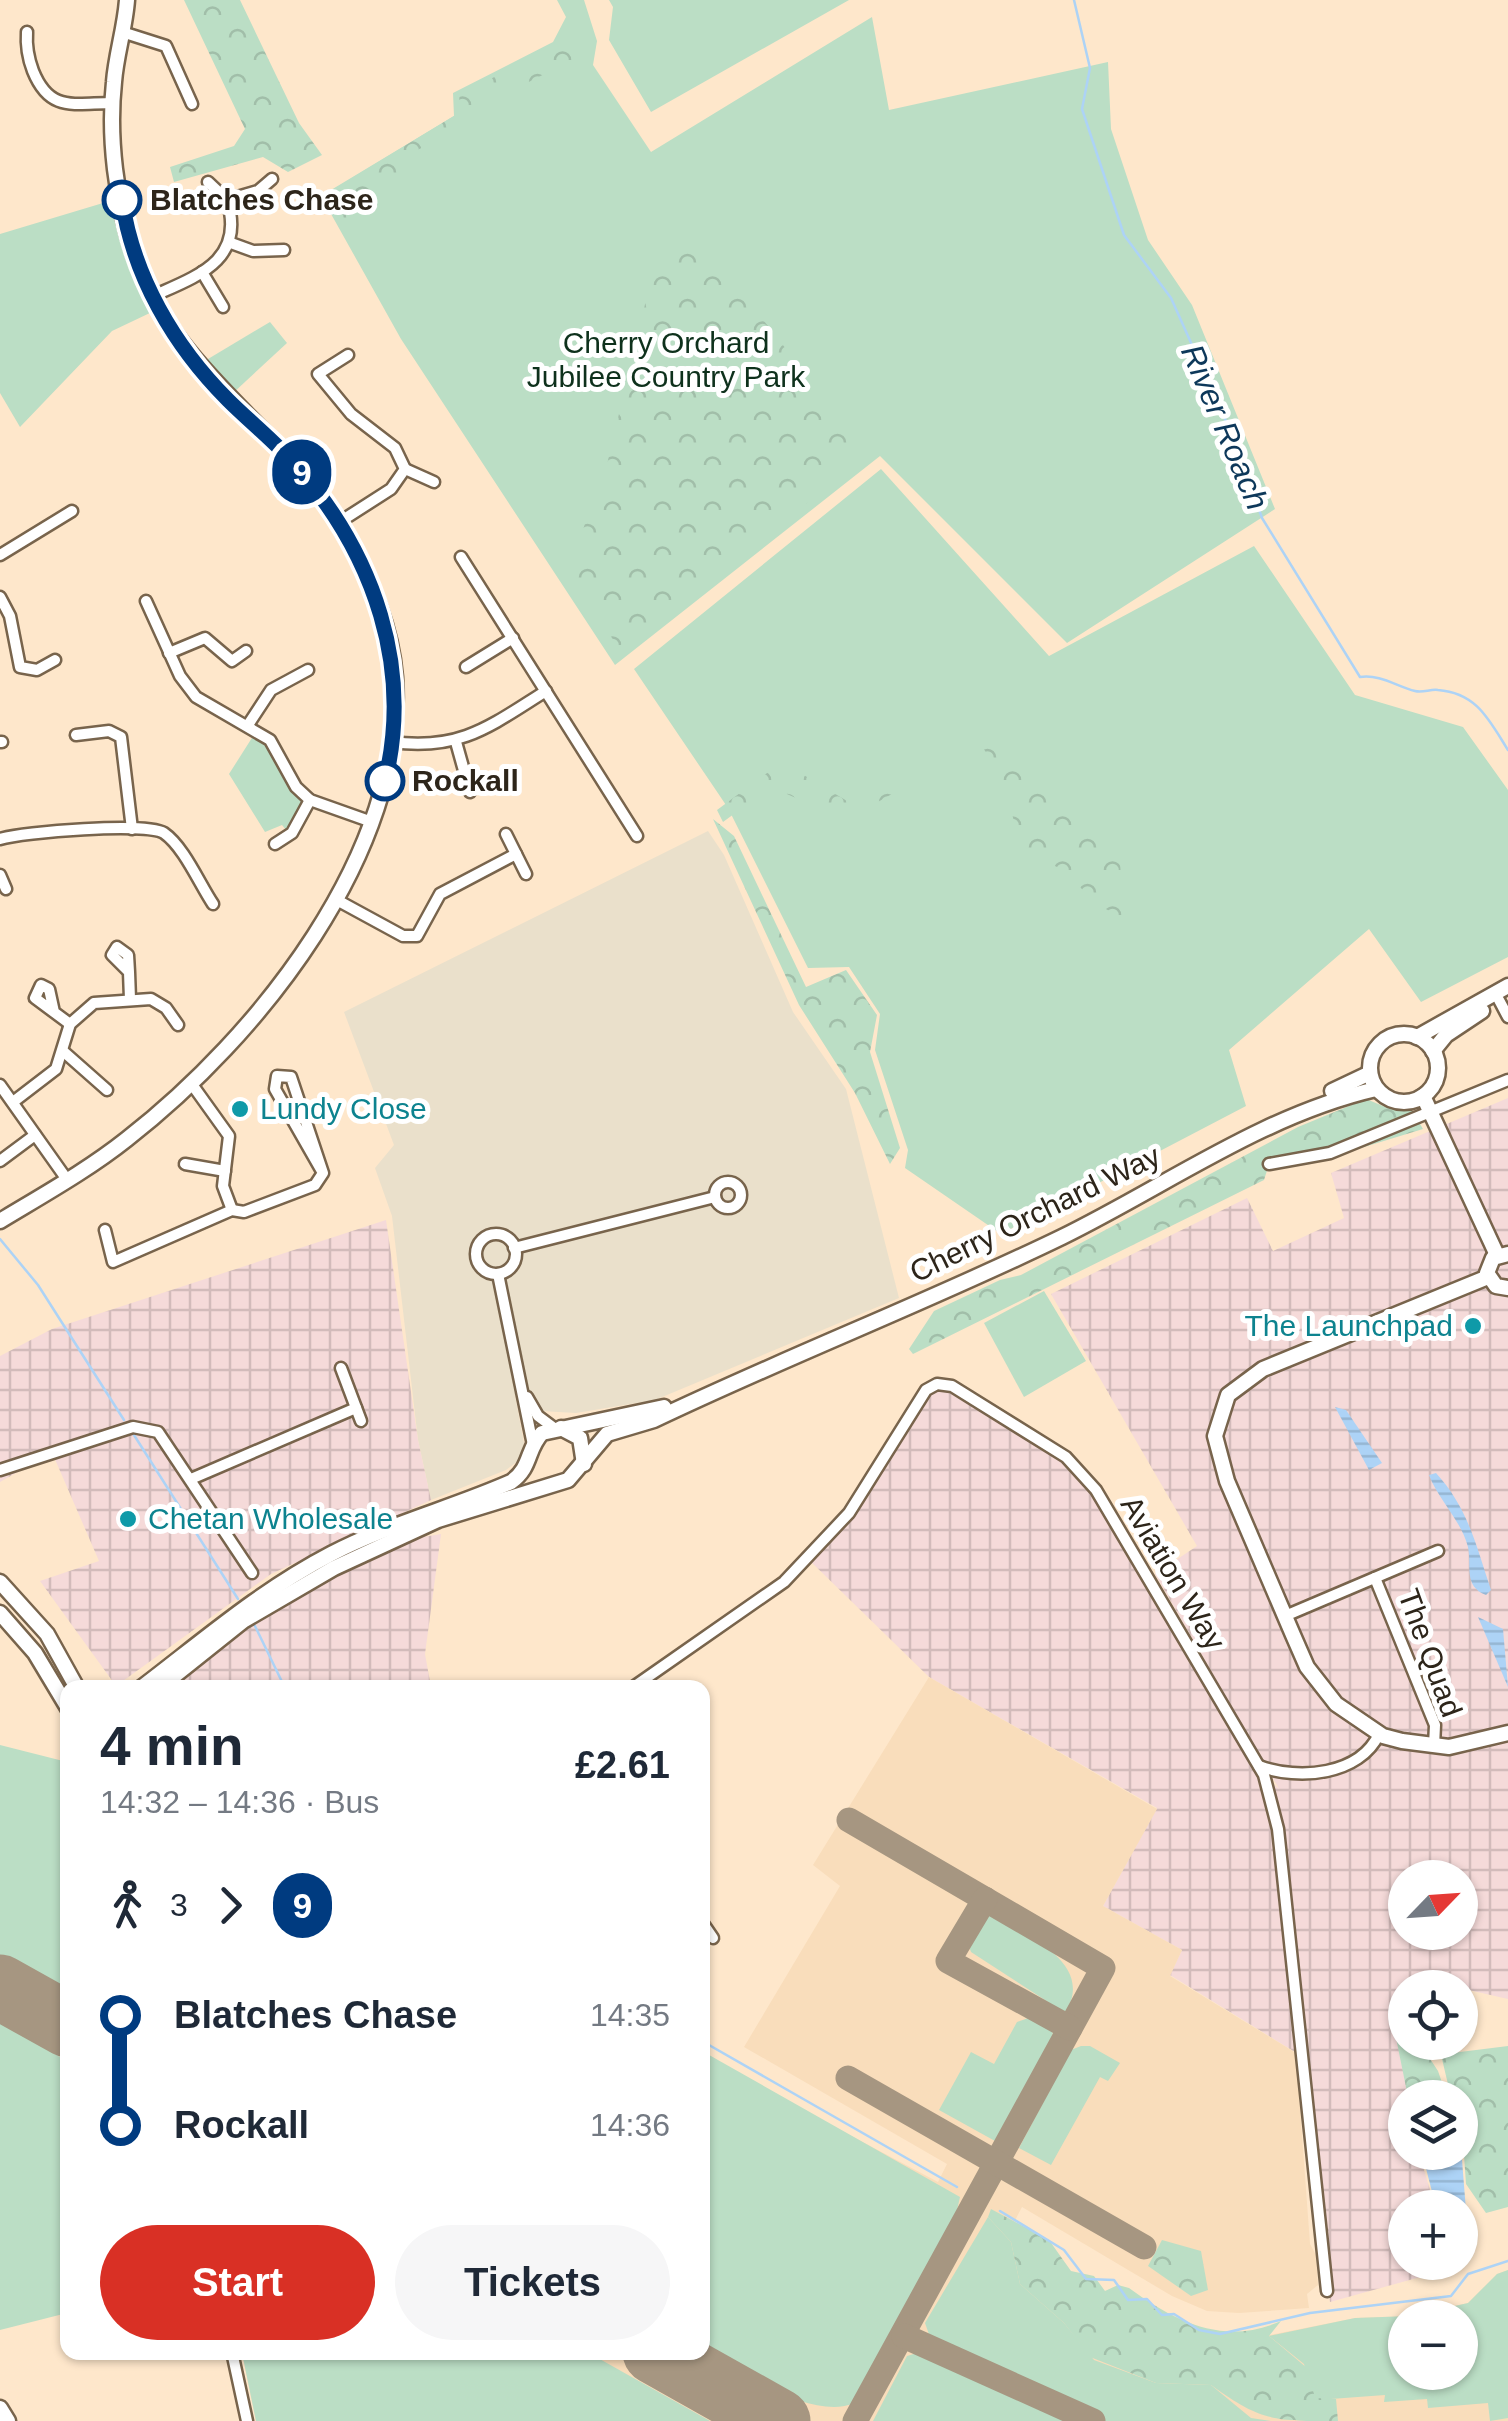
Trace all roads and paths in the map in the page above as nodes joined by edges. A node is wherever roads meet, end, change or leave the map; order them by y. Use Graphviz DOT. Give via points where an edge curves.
graph roads {
  1 [pos="127,0"];
  2 [pos="27,32"];
  3 [pos="122,32"];
  4 [pos="112,103"];
  5 [pos="192,104"];
  6 [pos="272,179"];
  7 [pos="208,182"];
  8 [pos="227,200"];
  9 [pos="231,243"];
  10 [pos="284,250"];
  11 [pos="202,272"];
  12 [pos="153,296"];
  13 [pos="223,307"];
  14 [pos="348,355"];
  15 [pos="405,469"];
  16 [pos="434,482"];
  17 [pos="72,511"];
  18 [pos="338,523"];
  19 [pos="1,551"];
  20 [pos="462,556"];
  21 [pos="0,597"];
  22 [pos="146,601"];
  23 [pos="513,638"];
  24 [pos="246,651"];
  25 [pos="169,653"];
  26 [pos="55,660"];
  27 [pos="466,667"];
  28 [pos="308,670"];
  29 [pos="546,691"];
  30 [pos="248,725"];
  31 [pos="76,735"];
  32 [pos="392,742"];
  33 [pos="456,742"];
  34 [pos="470,792"];
  35 [pos="310,800"];
  36 [pos="372,822"];
  37 [pos="132,829"];
  38 [pos="506,834"];
  39 [pos="637,836"];
  40 [pos="0,839"];
  41 [pos="275,844"];
  42 [pos="516,854"];
  43 [pos="0,874"];
  44 [pos="526,874"];
  45 [pos="6,889"];
  46 [pos="335,898"];
  47 [pos="213,904"];
  48 [pos="129,972"];
  49 [pos="1508,986"];
  50 [pos="1504,997"];
  51 [pos="130,999"];
  52 [pos="54,1012"];
  53 [pos="1508,1017"];
  54 [pos="70,1024"];
  55 [pos="178,1024"];
  56 [pos="1417,1037"];
  57 [pos="64,1052"];
  58 [pos="1433,1052"];
  59 [pos="1370,1073"];
  60 [pos="1508,1080"];
  61 [pos="0,1084"];
  62 [pos="191,1084"];
  63 [pos="1376,1089"];
  64 [pos="107,1090"];
  65 [pos="1422,1096"];
  66 [pos="13,1102"];
  67 [pos="1431,1114"];
  68 [pos="35,1136"];
  69 [pos="1248,1137"];
  70 [pos="0,1161"];
  71 [pos="185,1164"];
  72 [pos="1269,1164"];
  73 [pos="225,1172"];
  74 [pos="324,1172"];
  75 [pos="68,1181"];
  76 [pos="716,1198"];
  77 [pos="232,1210"];
  78 [pos="0,1220"];
  79 [pos="105,1230"];
  80 [pos="514,1248"];
  81 [pos="1503,1254"];
  82 [pos="498,1274"];
  83 [pos="1488,1277"];
  84 [pos="1508,1288"];
  85 [pos="341,1368"];
  86 [pos="521,1388"];
  87 [pos="717,1390"];
  88 [pos="356,1408"];
  89 [pos="361,1421"];
  90 [pos="557,1428"];
  91 [pos="532,1453"];
  92 [pos="584,1464"];
  93 [pos="0,1470"];
  94 [pos="190,1479"];
  95 [pos="560,1482"];
  96 [pos="1438,1551"];
  97 [pos="252,1573"];
  98 [pos="1376,1578"];
  99 [pos="0,1582"];
  100 [pos="0,1613"];
  101 [pos="1285,1616"];
  102 [pos="73,1680"];
  103 [pos="151,1680"];
  104 [pos="169,1680"];
  105 [pos="643,1680"];
  106 [pos="60,1695"];
  107 [pos="1508,1733"];
  108 [pos="1379,1734"];
  109 [pos="1434,1746"];
  110 [pos="1258,1766"];
  111 [pos="710,1934"];
  112 [pos="713,1938"];
  113 [pos="1327,2292"];
  114 [pos="234,2360"];
  115 [pos="0,2408"];
  116 [pos="8,2421"];
  117 [pos="247,2421"];
  1 -- 3 [label="main road"];
  2 -- 4 [label="street" via="29,62 46,96"];
  3 -- 4 [label="main road"];
  3 -- 5 [label="street" via="166,46"];
  4 -- 12 [label="main road" via="121,194 134,255"];
  6 -- 8 [label="street"];
  7 -- 8 [label="street"];
  8 -- 9 [label="street"];
  9 -- 10 [label="street" via="253,251"];
  9 -- 11 [label="street"];
  11 -- 12 [label="street"];
  11 -- 13 [label="street"];
  12 -- 18 [label="main road" via="199,367 298,467"];
  14 -- 15 [label="street" via="318,374 351,414 395,448"];
  15 -- 16 [label="street"];
  15 -- 18 [label="street" via="391,489"];
  17 -- 19 [label="street"];
  18 -- 32 [label="main road" via="371,585 388,640 395,676"];
  20 -- 23 [label="street"];
  21 -- 26 [label="street" via="20,667 37,670"];
  22 -- 25 [label="street"];
  23 -- 27 [label="street"];
  23 -- 29 [label="street"];
  24 -- 25 [label="street" via="232,662 205,638"];
  25 -- 30 [label="street" via="200,702"];
  28 -- 30 [label="street" via="271,690"];
  29 -- 33 [label="street"];
  29 -- 39 [label="street"];
  30 -- 35 [label="street" via="270,740"];
  31 -- 37 [label="street" via="109,731 121,737"];
  32 -- 33 [label="street"];
  32 -- 36 [label="main road"];
  33 -- 34 [label="street"];
  35 -- 36 [label="street"];
  35 -- 41 [label="street" via="292,833"];
  36 -- 46 [label="main road"];
  37 -- 40 [label="street"];
  37 -- 47 [label="street" via="167,836"];
  38 -- 42 [label="street"];
  42 -- 44 [label="street"];
  42 -- 46 [label="street" via="440,894 412,938"];
  43 -- 45 [label="street"];
  46 -- 62 [label="main road" via="268,996"];
  48 -- 51 [label="street"];
  49 -- 56 [label="main road"];
  50 -- 53 [label="street"];
  50 -- 58 [label="main road" via="1446,1035"];
  51 -- 54 [label="street" via="94,1003"];
  51 -- 55 [label="street" via="156,1002"];
  52 -- 54 [label="street"];
  54 -- 57 [label="street"];
  56 -- 58 [label="main road"];
  56 -- 59 [label="main road" via="1395,1035 1376,1047"];
  57 -- 64 [label="street"];
  57 -- 66 [label="street" via="56,1069"];
  58 -- 65 [label="main road" via="1437,1073"];
  59 -- 63 [label="main road"];
  59 -- 69 [label="main road"];
  60 -- 67 [label="street"];
  61 -- 66 [label="street"];
  62 -- 73 [label="street" via="229,1136"];
  62 -- 75 [label="main road"];
  63 -- 65 [label="main road" via="1395,1102"];
  63 -- 69 [label="main road, Cherry Orchard Way" via="1337,1098"];
  65 -- 67 [label="main road"];
  66 -- 68 [label="street"];
  67 -- 72 [label="street" via="1330,1153"];
  67 -- 81 [label="main road"];
  68 -- 70 [label="street"];
  68 -- 75 [label="street"];
  69 -- 87 [label="main road, Cherry Orchard Way" via="1063,1236"];
  71 -- 73 [label="street"];
  73 -- 77 [label="street"];
  74 -- 74 [label="street" via="291,1077 278,1076 275,1089"];
  74 -- 77 [label="street" via="314,1185 244,1212"];
  75 -- 78 [label="main road"];
  76 -- 80 [label="street"];
  77 -- 79 [label="street" via="113,1262"];
  80 -- 82 [label="street" via="512,1265"];
  80 -- 82 [label="street" via="497,1235 478,1245 481,1268"];
  81 -- 83 [label="main road" via="1489,1262"];
  82 -- 86 [label="street"];
  83 -- 84 [label="main road"];
  83 -- 101 [label="main road" via="1263,1370 1228,1395 1217,1423 1218,1456"];
  85 -- 88 [label="street"];
  86 -- 90 [label="street" via="538,1416"];
  86 -- 91 [label="street"];
  87 -- 90 [label="main road, Cherry Orchard Way" via="650,1412"];
  87 -- 92 [label="main road, Cherry Orchard Way" via="607,1434"];
  88 -- 89 [label="street"];
  88 -- 94 [label="street"];
  90 -- 91 [label="main road, Cherry Orchard Way" via="542,1433"];
  90 -- 92 [label="main road" via="580,1438"];
  91 -- 95 [label="main road" via="539,1474"];
  91 -- 103 [label="main road, Cherry Orchard Way" via="512,1482 398,1523 288,1578"];
  92 -- 95 [label="main road, Cherry Orchard Way"];
  93 -- 94 [label="street" via="128,1428 164,1437"];
  94 -- 97 [label="street"];
  95 -- 104 [label="main road, Cherry Orchard Way" via="438,1520 334,1568 242,1621"];
  96 -- 98 [label="street, The Quad"];
  98 -- 101 [label="street, The Quad"];
  98 -- 109 [label="street, The Quad" via="1435,1725"];
  99 -- 102 [label="main road" via="52,1641"];
  100 -- 106 [label="main road"];
  101 -- 108 [label="main road" via="1322,1689"];
  105 -- 110 [label="street, Aviation Way" via="784,1582 849,1513 926,1390 952,1386 1066,1457 1096,1490"];
  107 -- 109 [label="main road"];
  108 -- 109 [label="main road"];
  108 -- 110 [label="street" via="1364,1758 1334,1769 1276,1772"];
  110 -- 113 [label="street, Aviation Way" via="1278,1829"];
  111 -- 112 [label="street"];
  114 -- 117 [label="street"];
  115 -- 116 [label="main road"];
}
